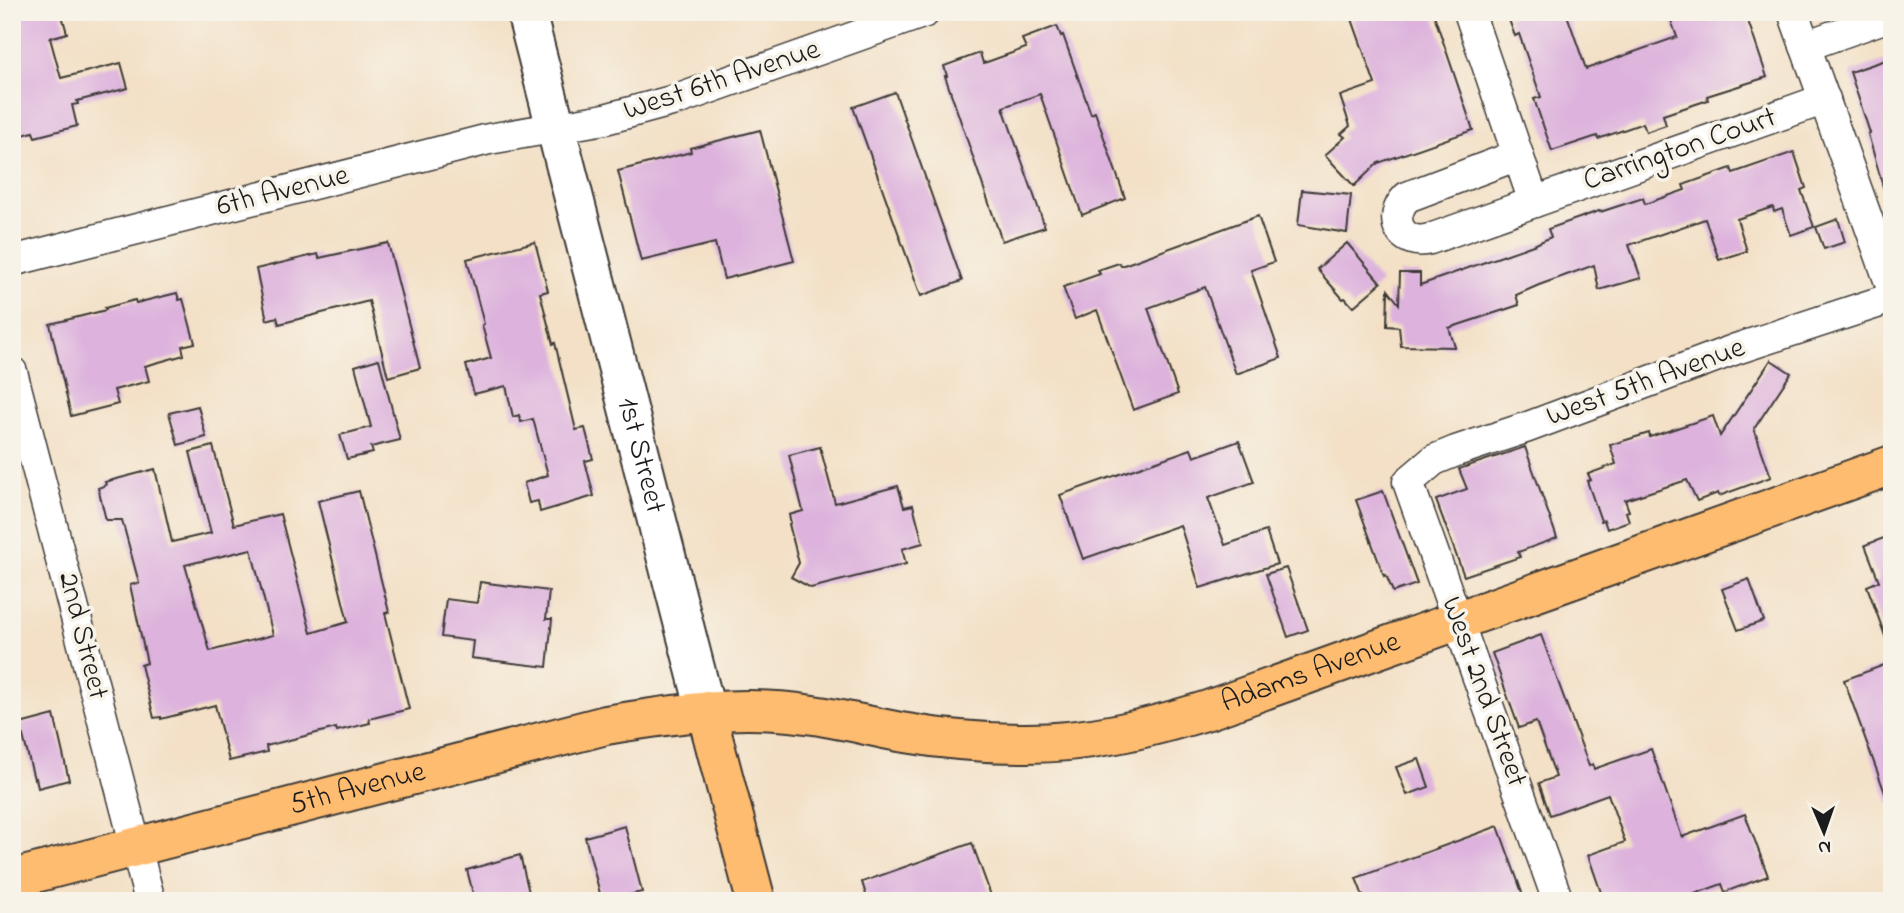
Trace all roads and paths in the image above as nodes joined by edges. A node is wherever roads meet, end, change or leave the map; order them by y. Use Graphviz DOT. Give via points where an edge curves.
graph roads {
  1 [pos="526,12"];
  2 [pos="925,12"];
  3 [pos="1469,12"];
  4 [pos="1793,12"];
  5 [pos="1892,15"];
  6 [pos="1805,46"];
  7 [pos="1825,99"];
  8 [pos="556,127"];
  9 [pos="1518,155"];
  10 [pos="1534,202"];
  11 [pos="12,261"];
  12 [pos="1892,288"];
  13 [pos="1892,298"];
  14 [pos="12,372"];
  15 [pos="1892,465"];
  16 [pos="1408,482"];
  17 [pos="1457,621"];
  18 [pos="706,711"];
  19 [pos="137,846"];
  20 [pos="12,879"];
  21 [pos="150,901"];
  22 [pos="756,901"];
  23 [pos="1558,901"];
  1 -- 8 [label="street, 1st Street"];
  2 -- 8 [label="street, West 6th Avenue" via="679,99"];
  3 -- 9 [label="street"];
  4 -- 6 [label="street"];
  5 -- 6 [label="street"];
  6 -- 7 [label="street"];
  7 -- 10 [label="street, Carrington Court"];
  7 -- 12 [label="street"];
  8 -- 11 [label="street, 6th Avenue" via="489,139"];
  8 -- 18 [label="street, 1st Street"];
  9 -- 10 [label="street"];
  9 -- 10 [label="street, Carrington Court" via="1406,197 1398,209 1398,225 1407,237 1423,242"];
  13 -- 16 [label="street, West 5th Avenue" via="1736,349 1456,451 1434,460"];
  14 -- 19 [label="street, 2nd Street"];
  15 -- 17 [label="main road, Adams Avenue"];
  16 -- 17 [label="street, West 2nd Street"];
  17 -- 18 [label="main road, Adams Avenue" via="1155,727 1089,739 958,740 805,713"];
  17 -- 23 [label="street, West 2nd Street"];
  18 -- 19 [label="main road, 5th Avenue" via="606,725"];
  18 -- 22 [label="main road, 1st Street"];
  19 -- 20 [label="main road, 5th Avenue"];
  19 -- 21 [label="street, 2nd Street"];
}
